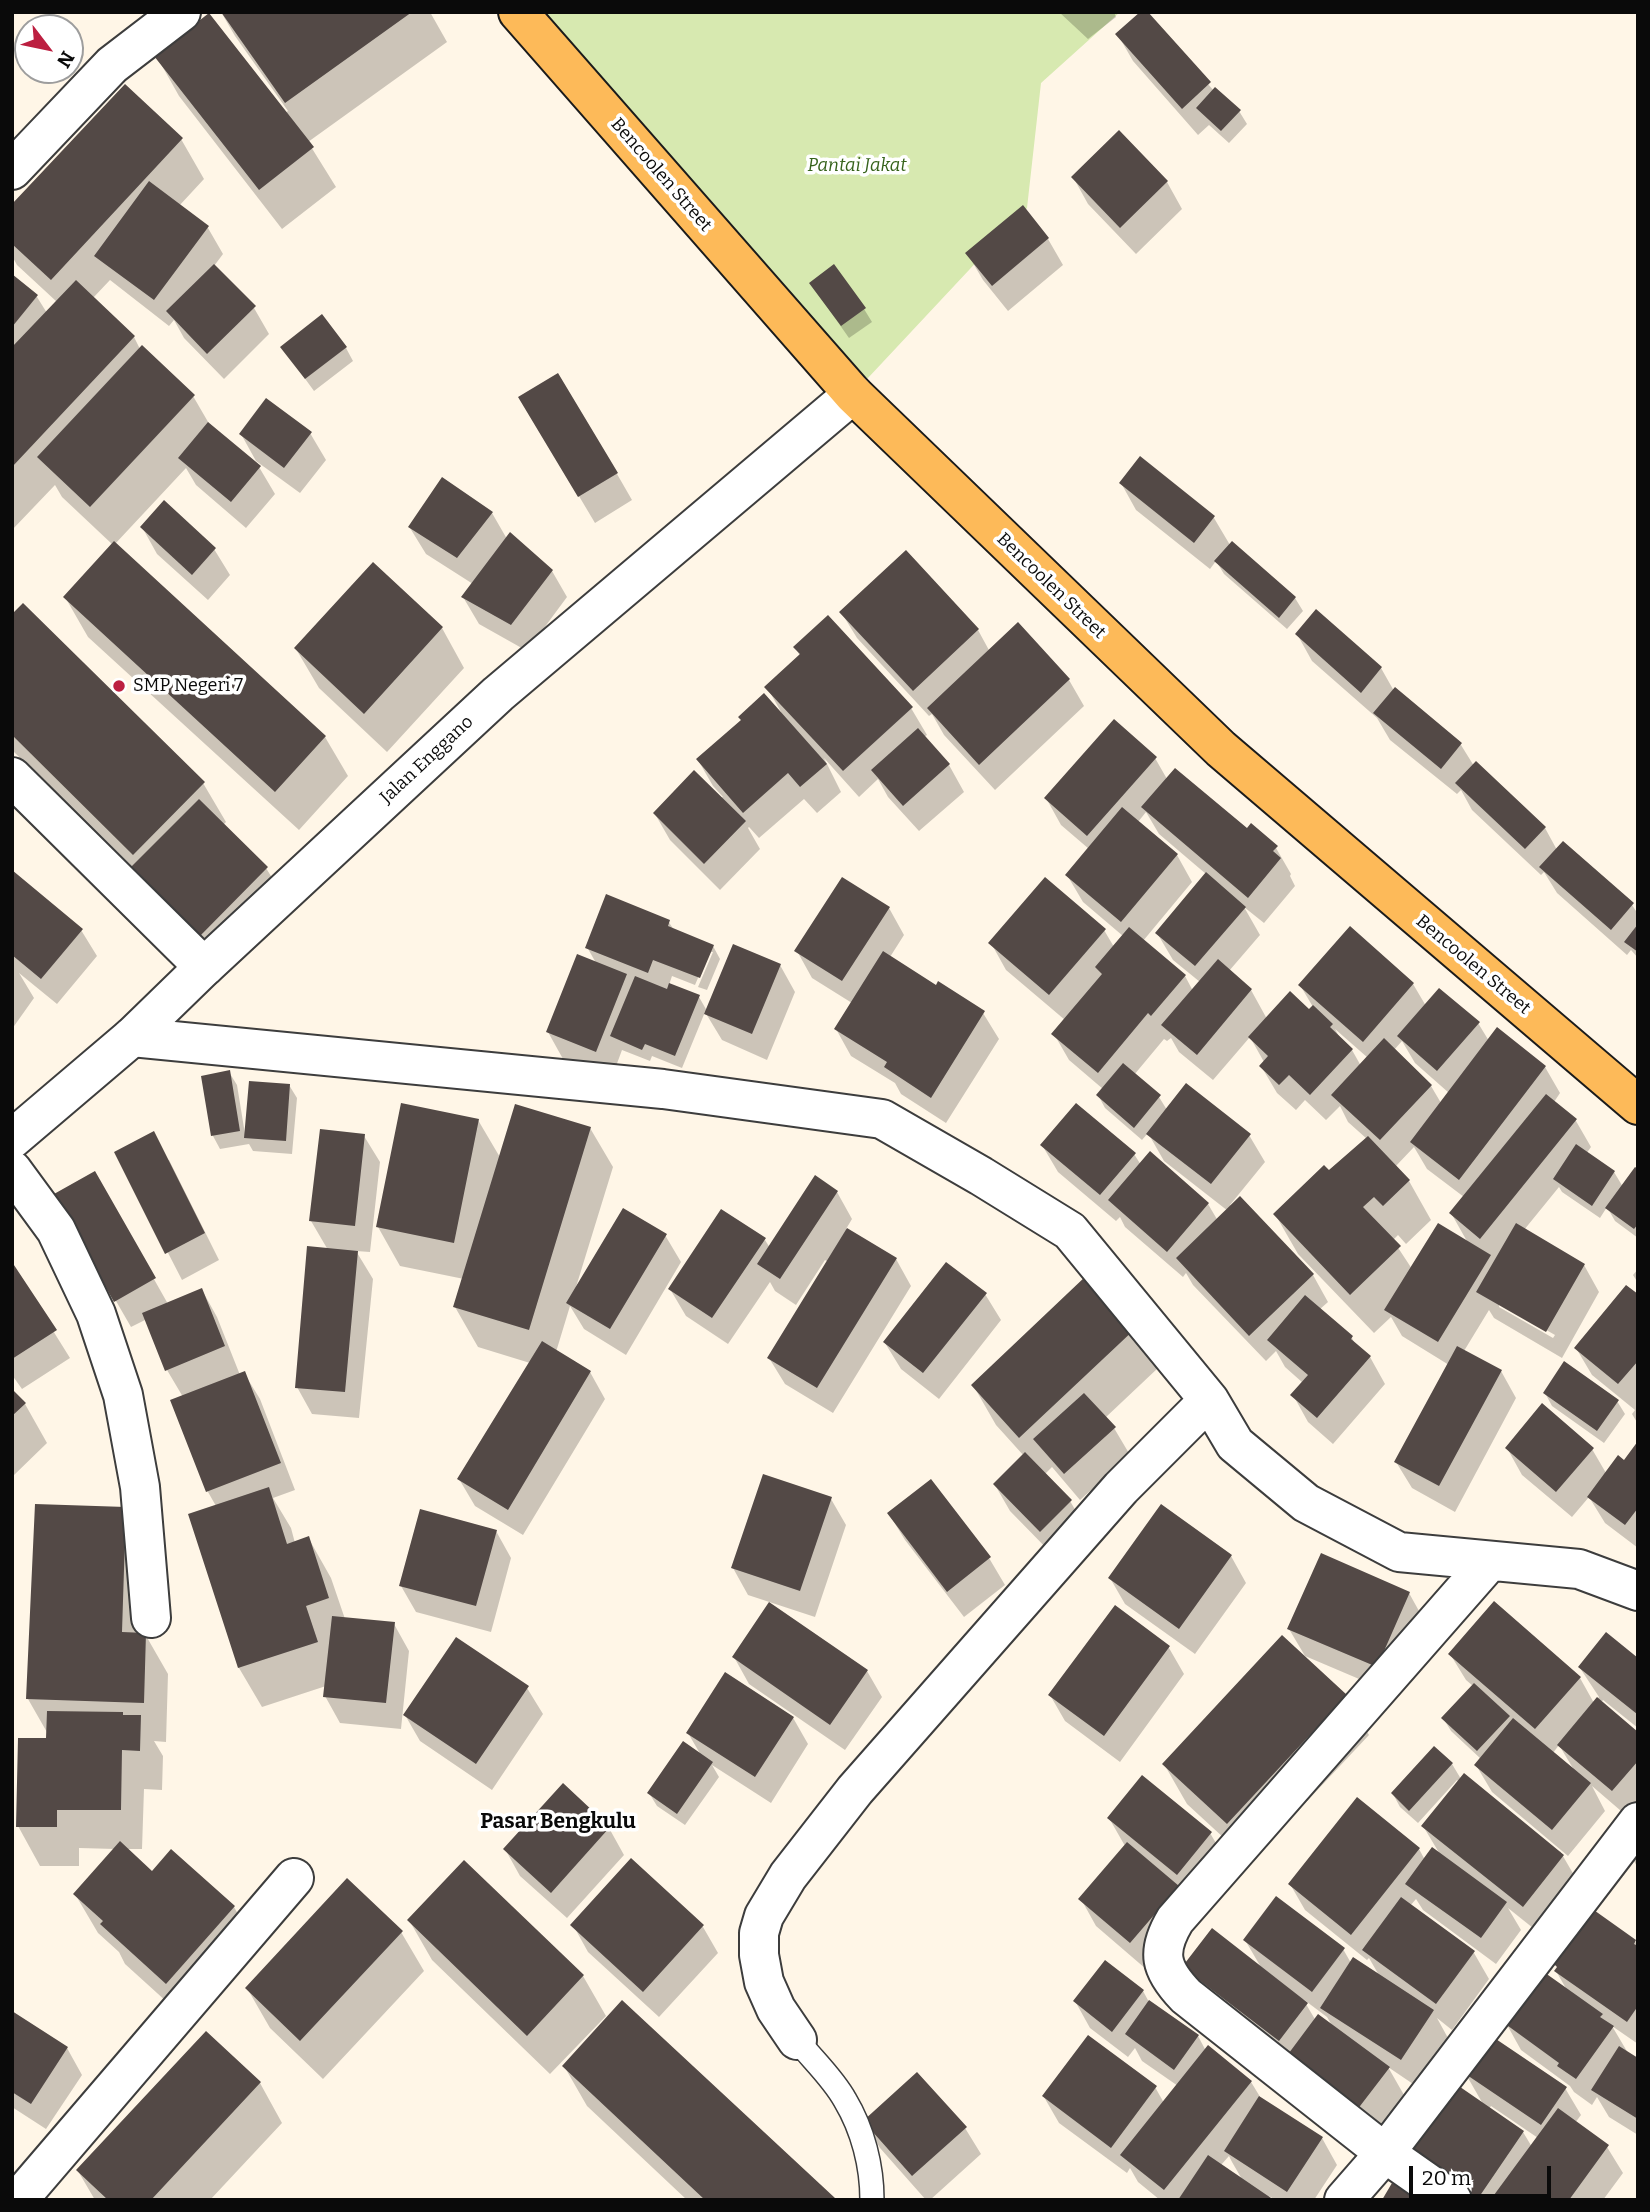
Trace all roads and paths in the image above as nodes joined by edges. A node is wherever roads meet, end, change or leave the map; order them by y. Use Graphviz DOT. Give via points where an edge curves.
graph roads {
  1 [pos="180,12"];
  2 [pos="518,12"];
  3 [pos="12,170"];
  4 [pos="853,394"];
  5 [pos="12,777"];
  6 [pos="204,967"];
  7 [pos="132,1037"];
  8 [pos="1638,1105"];
  9 [pos="12,1139"];
  10 [pos="12,1170"];
  11 [pos="1209,1400"];
  12 [pos="1489,1562"];
  13 [pos="1638,1591"];
  14 [pos="151,1618"];
  15 [pos="1638,1822"];
  16 [pos="294,1878"];
  17 [pos="797,2040"];
  18 [pos="1385,2152"];
  19 [pos="18,2200"];
  20 [pos="872,2200"];
  21 [pos="1344,2200"];
  22 [pos="1452,2200"];
  1 -- 3 [label="street" via="112,65"];
  2 -- 4 [label="main road, Bencoolen Street"];
  4 -- 6 [label="street, Jalan Enggano" via="498,694"];
  4 -- 8 [label="main road, Bencoolen Street" via="1221,750"];
  5 -- 6 [label="street"];
  6 -- 7 [label="street, Jalan Enggano"];
  7 -- 9 [label="street, Jalan Enggano"];
  7 -- 11 [label="street" via="663,1089 882,1119 1070,1231"];
  10 -- 14 [label="street" via="56,1230 96,1314 123,1395 140,1487"];
  11 -- 12 [label="street" via="1235,1444 1306,1503 1399,1552"];
  11 -- 17 [label="street" via="1121,1488 855,1790 788,1876 764,1916 759,1955 776,2009"];
  12 -- 13 [label="street" via="1579,1569"];
  12 -- 18 [label="street" via="1175,1920 1164,1943 1164,1964 1186,1996"];
  15 -- 18 [label="street"];
  16 -- 19 [label="street"];
  17 -- 20 [label="lane" via="845,2099 866,2153"];
  18 -- 21 [label="street"];
  18 -- 22 [label="street"];
}
